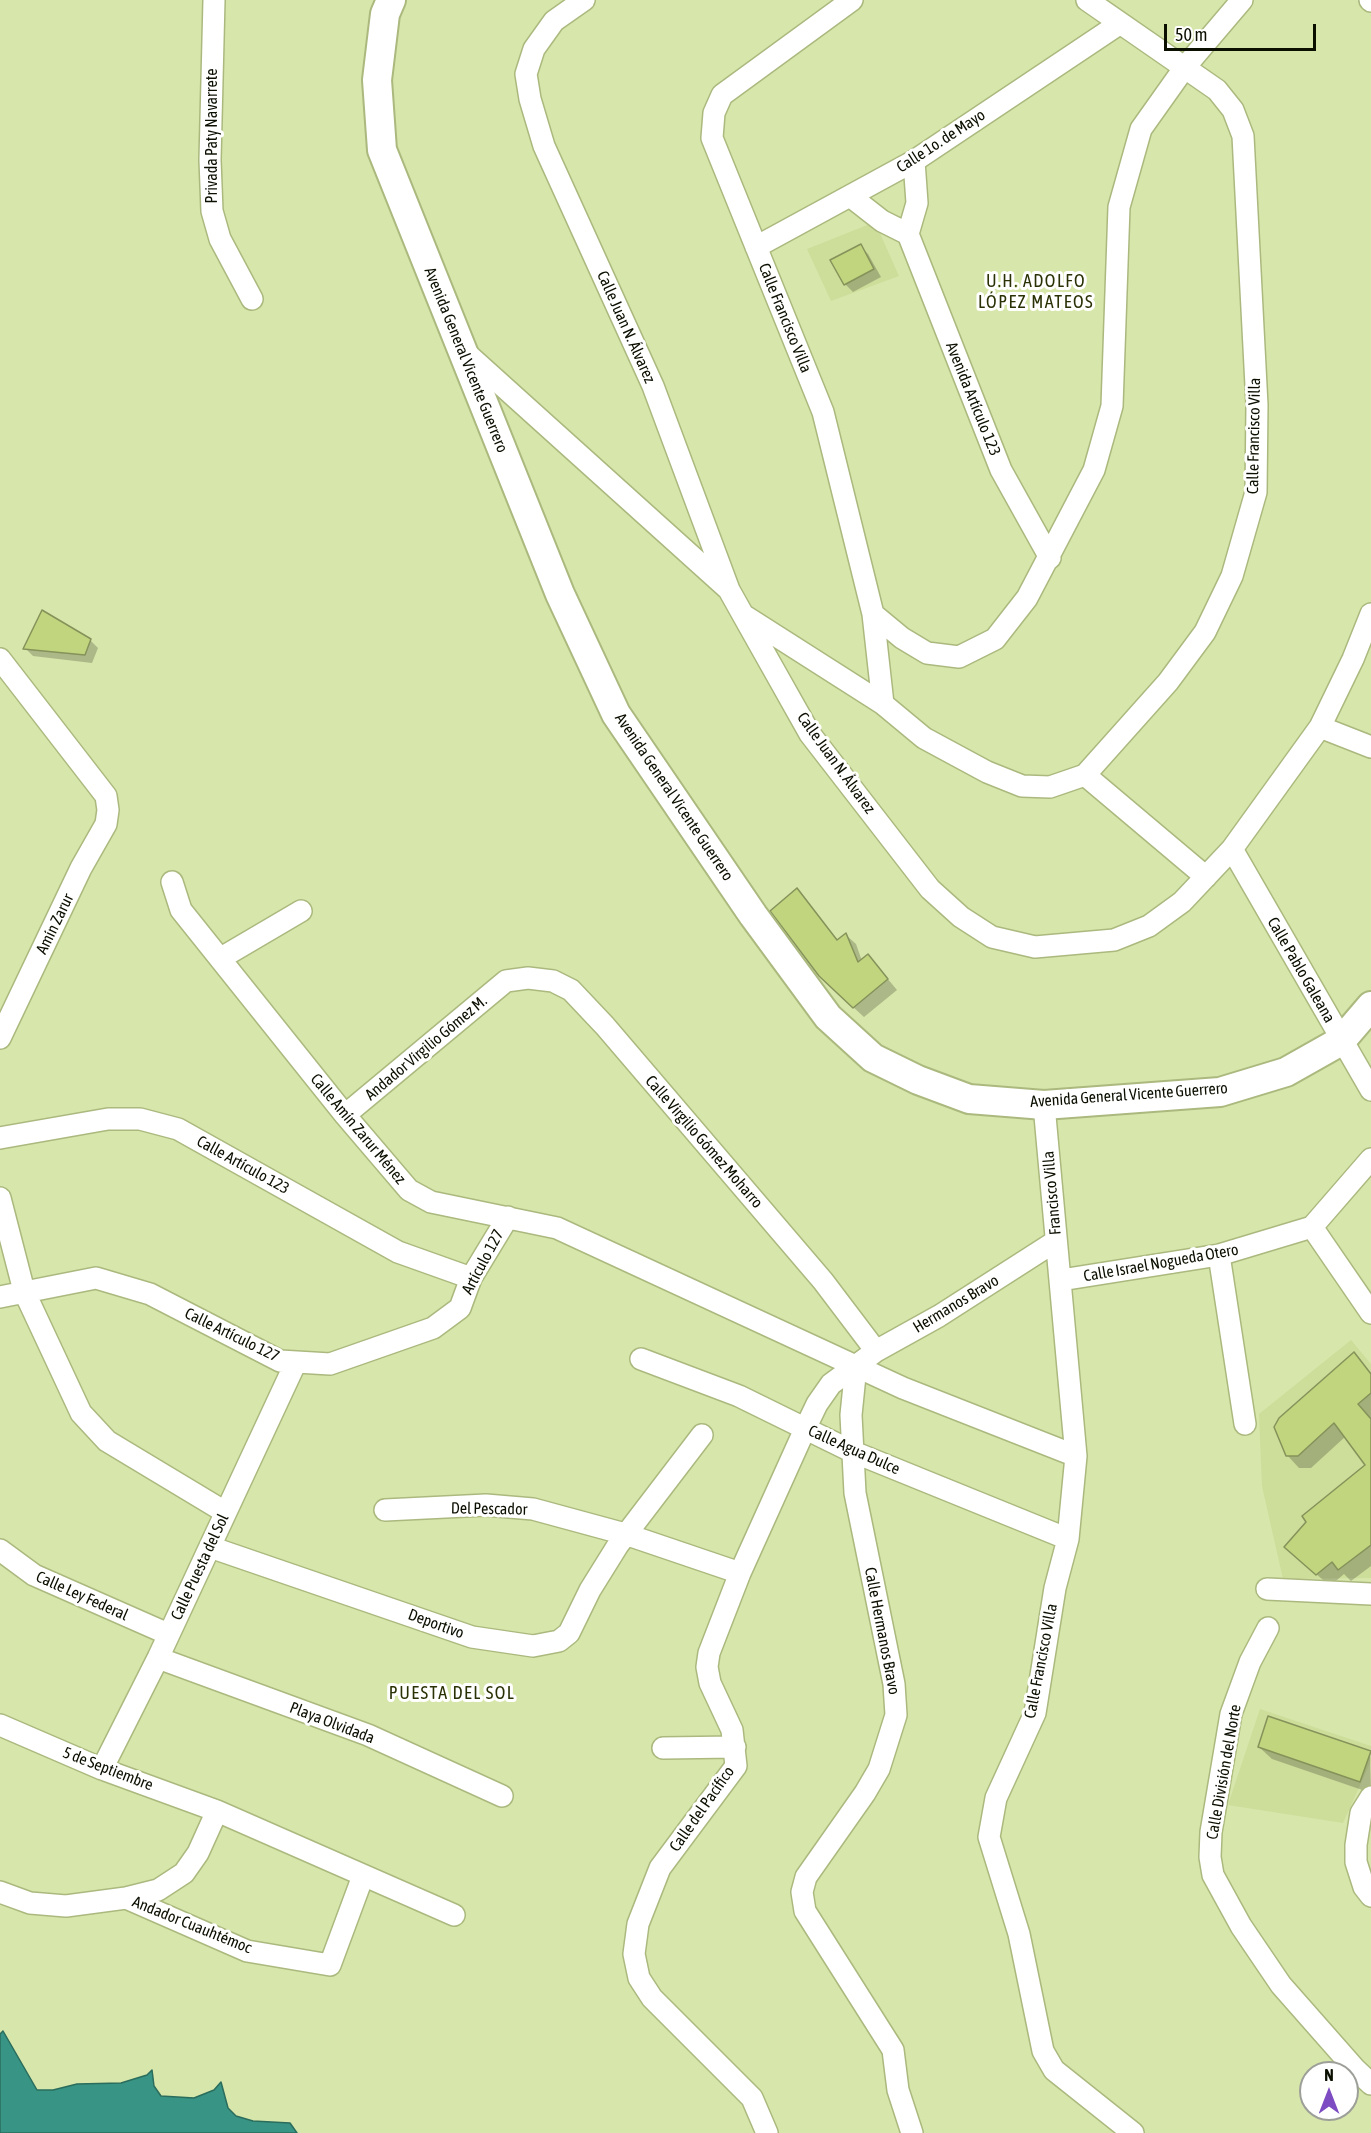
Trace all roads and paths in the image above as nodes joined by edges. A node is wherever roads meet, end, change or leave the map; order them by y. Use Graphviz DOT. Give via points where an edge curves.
graph roads {
  1 [pos="214,0"];
  2 [pos="391,0"];
  3 [pos="584,0"];
  4 [pos="852,0"];
  5 [pos="1087,0"];
  6 [pos="1242,0"];
  7 [pos="1119,24"];
  8 [pos="1185,67"];
  9 [pos="914,161"];
  10 [pos="850,196"];
  11 [pos="908,234"];
  12 [pos="756,247"];
  13 [pos="252,299"];
  14 [pos="462,350"];
  15 [pos="1050,558"];
  16 [pos="729,590"];
  17 [pos="873,614"];
  18 [pos="1371,614"];
  19 [pos="743,615"];
  20 [pos="0,659"];
  21 [pos="7,681"];
  22 [pos="883,704"];
  23 [pos="1320,727"];
  24 [pos="1371,747"];
  25 [pos="1085,775"];
  26 [pos="1232,849"];
  27 [pos="1206,877"];
  28 [pos="172,882"];
  29 [pos="301,911"];
  30 [pos="221,958"];
  31 [pos="506,981"];
  32 [pos="1371,1006"];
  33 [pos="0,1038"];
  34 [pos="1341,1041"];
  35 [pos="1371,1090"];
  36 [pos="1044,1105"];
  37 [pos="345,1115"];
  38 [pos="0,1138"];
  39 [pos="1371,1159"];
  40 [pos="0,1198"];
  41 [pos="508,1217"];
  42 [pos="1312,1227"];
  43 [pos="1056,1241"];
  44 [pos="1219,1255"];
  45 [pos="471,1278"];
  46 [pos="1061,1280"];
  47 [pos="24,1291"];
  48 [pos="0,1297"];
  49 [pos="460,1308"];
  50 [pos="1371,1313"];
  51 [pos="876,1351"];
  52 [pos="641,1359"];
  53 [pos="296,1364"];
  54 [pos="856,1366"];
  55 [pos="1245,1424"];
  56 [pos="805,1429"];
  57 [pos="702,1435"];
  58 [pos="851,1451"];
  59 [pos="1076,1456"];
  60 [pos="385,1510"];
  61 [pos="225,1512"];
  62 [pos="1068,1539"];
  63 [pos="622,1540"];
  64 [pos="210,1547"];
  65 [pos="0,1550"];
  66 [pos="740,1573"];
  67 [pos="1267,1589"];
  68 [pos="1371,1594"];
  69 [pos="1268,1629"];
  70 [pos="168,1634"];
  71 [pos="158,1658"];
  72 [pos="0,1725"];
  73 [pos="735,1747"];
  74 [pos="663,1748"];
  75 [pos="102,1769"];
  76 [pos="502,1796"];
  77 [pos="1371,1797"];
  78 [pos="217,1811"];
  79 [pos="363,1876"];
  80 [pos="0,1892"];
  81 [pos="1371,1896"];
  82 [pos="126,1898"];
  83 [pos="454,1915"];
  84 [pos="1371,2084"];
  85 [pos="767,2133"];
  86 [pos="912,2133"];
  87 [pos="1133,2133"];
  1 -- 13 [label="street, Privada Paty Navarrete" via="212,211 220,238"];
  2 -- 14 [label="street, Avenida General Vicente Guerrero" via="385,14 377,80 382,150"];
  3 -- 16 [label="street, Calle Juan N. Álvarez" via="554,21 534,49 526,74 530,99 544,146 653,386"];
  4 -- 12 [label="street, Calle Francisco Villa" via="722,95 714,113 712,138"];
  5 -- 7 [label="street, Calle Francisco Villa"];
  6 -- 8 [label="street"];
  7 -- 8 [label="street, Calle Francisco Villa"];
  7 -- 9 [label="street, Calle 1o. de Mayo"];
  8 -- 15 [label="street" via="1141,129 1119,207 1112,406 1094,470"];
  8 -- 25 [label="street, Calle Francisco Villa" via="1217,90 1233,110 1243,136 1257,405 1256,492 1232,576 1205,632 1168,682"];
  9 -- 10 [label="street, Calle 1o. de Mayo"];
  9 -- 11 [label="street" via="916,203"];
  10 -- 11 [label="street" via="882,221"];
  10 -- 12 [label="street, Calle 1o. de Mayo"];
  11 -- 15 [label="street, Avenida Artículo 123" via="1001,470"];
  12 -- 17 [label="street, Calle Francisco Villa" via="823,412"];
  14 -- 16 [label="street"];
  14 -- 36 [label="street, Avenida General Vicente Guerrero" via="560,594 616,714 828,1017 873,1058 918,1080 969,1098"];
  15 -- 17 [label="street" via="1027,598 995,639 959,657 927,653"];
  16 -- 19 [label="street, Calle Juan N. Álvarez"];
  17 -- 22 [label="street, Calle Francisco Villa"];
  18 -- 23 [label="street, Calle Juan N. Álvarez"];
  19 -- 22 [label="street, Calle Francisco Villa"];
  19 -- 27 [label="street, Calle Juan N. Álvarez" via="810,734 930,889 961,917 992,937 1035,947 1114,940 1149,926 1182,902"];
  20 -- 21 [label="street"];
  21 -- 33 [label="street, Amín Zarur" via="106,796 108,810 106,824"];
  22 -- 25 [label="street, Calle Francisco Villa" via="924,738 1022,786 1050,787"];
  23 -- 24 [label="street"];
  23 -- 26 [label="street, Calle Juan N. Álvarez"];
  25 -- 27 [label="street"];
  26 -- 27 [label="street, Calle Juan N. Álvarez"];
  26 -- 34 [label="street, Calle Pablo Galeana"];
  28 -- 30 [label="street, Calle Amín Zarur Ménez" via="181,910"];
  29 -- 30 [label="street"];
  30 -- 37 [label="street, Calle Amín Zarur Ménez"];
  31 -- 37 [label="street, Andador Virgilio Gómez M."];
  31 -- 51 [label="street, Calle Virgilio Gómez Moharro" via="553,981 571,990 823,1281"];
  32 -- 34 [label="street, Avenida General Vicente Guerrero"];
  34 -- 35 [label="street, Calle Pablo Galeana"];
  34 -- 36 [label="street, Avenida General Vicente Guerrero" via="1286,1072 1221,1092"];
  36 -- 43 [label="street, Francisco Villa"];
  37 -- 41 [label="street, Calle Amín Zarur Ménez" via="410,1190 431,1202"];
  38 -- 45 [label="street, Calle Artículo 123" via="108,1119 140,1119 178,1129 398,1252"];
  39 -- 42 [label="street"];
  40 -- 47 [label="street"];
  41 -- 45 [label="street, Artículo 127"];
  41 -- 54 [label="street, Calle Amín Zarur Ménez" via="557,1228"];
  42 -- 44 [label="street, Calle Israel Nogueda Otero"];
  42 -- 50 [label="street"];
  43 -- 46 [label="street, Francisco Villa"];
  43 -- 51 [label="street, Hermanos Bravo"];
  44 -- 46 [label="street, Calle Israel Nogueda Otero"];
  44 -- 55 [label="street"];
  45 -- 49 [label="street, Artículo 127"];
  46 -- 59 [label="street, Calle Francisco Villa"];
  47 -- 48 [label="street, Calle Artículo 127"];
  47 -- 53 [label="street, Calle Artículo 127" via="96,1278 150,1294 280,1361"];
  47 -- 61 [label="street" via="81,1413 107,1441"];
  49 -- 53 [label="street, Calle Artículo 127" via="433,1328 330,1364"];
  51 -- 54 [label="street, Hermanos Bravo"];
  52 -- 56 [label="street, Calle Agua Dulce" via="740,1396"];
  53 -- 61 [label="street, Calle Puesta del Sol"];
  54 -- 56 [label="street, Calle del Pacífico" via="831,1384"];
  54 -- 58 [label="street, Calle Hermanos Bravo" via="850,1415"];
  54 -- 59 [label="street, Calle Amín Zarur Ménez"];
  56 -- 58 [label="street, Calle Agua Dulce"];
  56 -- 66 [label="street, Calle del Pacífico"];
  57 -- 63 [label="street, Deportivo"];
  58 -- 62 [label="street, Calle Agua Dulce"];
  58 -- 86 [label="street, Calle Hermanos Bravo" via="855,1493 894,1684 896,1715 879,1769 806,1877 802,1892 805,1911 893,2050 898,2090"];
  59 -- 62 [label="street, Calle Francisco Villa"];
  60 -- 63 [label="street, Del Pescador" via="486,1505 533,1509"];
  61 -- 64 [label="street, Calle Puesta del Sol"];
  62 -- 87 [label="street, Calle Francisco Villa" via="1055,1588 1035,1713 996,1798 989,1838 1019,1934 1043,2051 1054,2070"];
  63 -- 64 [label="street, Deportivo" via="590,1590 569,1633 559,1641 533,1646 472,1637"];
  63 -- 66 [label="street"];
  64 -- 70 [label="street, Calle Puesta del Sol"];
  65 -- 70 [label="street, Calle Ley Federal" via="34,1575"];
  66 -- 73 [label="street, Calle del Pacífico" via="707,1667"];
  67 -- 68 [label="street"];
  69 -- 84 [label="street, Calle División del Norte" via="1250,1662 1231,1714 1211,1832 1213,1875 1241,1926 1281,1985"];
  70 -- 71 [label="street, Calle Puesta del Sol"];
  71 -- 75 [label="street, Calle Puesta del Sol"];
  71 -- 76 [label="street, Playa Olvidada" via="368,1736"];
  72 -- 75 [label="street, 5 de Septiembre"];
  73 -- 74 [label="street"];
  73 -- 85 [label="street, Calle del Pacífico" via="736,1766 660,1868 638,1924 634,1954 639,1978 652,1998 752,2098"];
  75 -- 78 [label="street, 5 de Septiembre"];
  77 -- 81 [label="street" via="1360,1813 1356,1862"];
  78 -- 79 [label="street, 5 de Septiembre"];
  78 -- 82 [label="street" via="184,1873 158,1890"];
  79 -- 82 [label="street, Andador Cuauhtémoc" via="330,1965 248,1951"];
  79 -- 83 [label="street, 5 de Septiembre"];
  80 -- 82 [label="street" via="30,1903 66,1906"];
}
